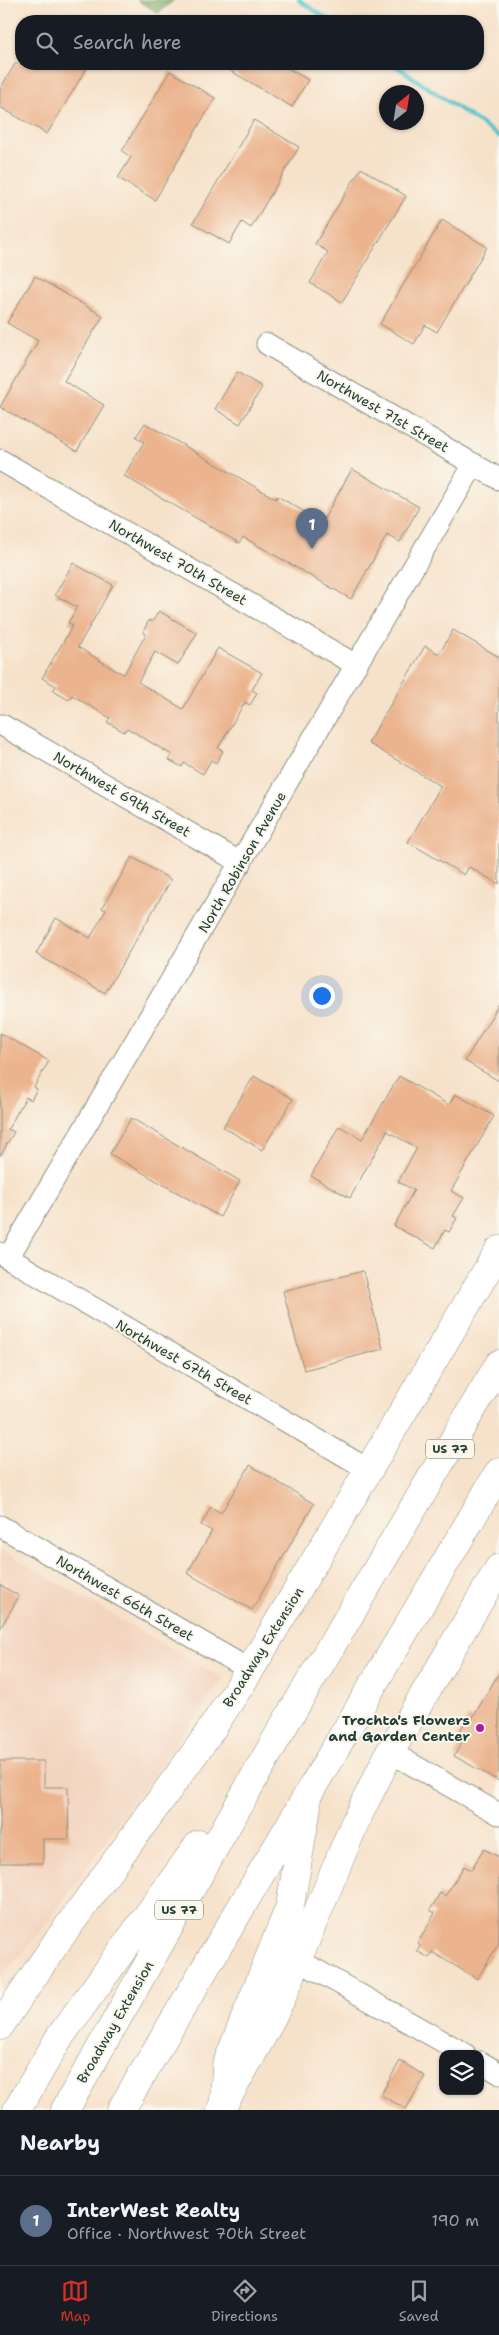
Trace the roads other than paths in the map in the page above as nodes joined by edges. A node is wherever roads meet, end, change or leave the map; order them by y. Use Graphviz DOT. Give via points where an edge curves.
graph roads {
  1 [pos="267,344"];
  2 [pos="0,460"];
  3 [pos="474,464"];
  4 [pos="499,479"];
  5 [pos="356,665"];
  6 [pos="2,725"];
  7 [pos="241,863"];
  8 [pos="499,1250"];
  9 [pos="4,1256"];
  10 [pos="499,1364"];
  11 [pos="369,1470"];
  12 [pos="499,1472"];
  13 [pos="0,1526"];
  14 [pos="499,1568"];
  15 [pos="250,1670"];
  16 [pos="283,1727"];
  17 [pos="390,1752"];
  18 [pos="311,1789"];
  19 [pos="499,1814"];
  20 [pos="298,1960"];
  21 [pos="0,2026"];
  22 [pos="458,2050"];
  23 [pos="484,2064"];
  24 [pos="499,2073"];
  25 [pos="222,2107"];
  26 [pos="18,2110"];
  27 [pos="65,2110"];
  28 [pos="121,2110"];
  1 -- 3 [label="street, Northwest 71st Street"];
  2 -- 5 [label="street, Northwest 70th Street"];
  3 -- 4 [label="street, Northwest 71st Street"];
  3 -- 5 [label="street, North Robinson Avenue"];
  5 -- 7 [label="street, North Robinson Avenue"];
  6 -- 7 [label="street, Northwest 69th Street"];
  7 -- 9 [label="street, North Robinson Avenue"];
  8 -- 11 [label="main road, Broadway Extension"];
  9 -- 11 [label="street, Northwest 67th Street"];
  10 -- 16 [label="main road, Broadway Extension / US 77"];
  11 -- 15 [label="main road, Broadway Extension"];
  12 -- 18 [label="main road"];
  13 -- 15 [label="street, Northwest 66th Street"];
  14 -- 17 [label="main road"];
  15 -- 21 [label="main road, Broadway Extension" via="205,1739 56,1942"];
  16 -- 26 [label="main road" via="59,2038"];
  16 -- 27 [label="main road, Broadway Extension / US 77"];
  17 -- 19 [label="street"];
  17 -- 20 [label="main road" via="356,1820"];
  18 -- 25 [label="main road" via="290,1906 226,2066"];
  18 -- 28 [label="main road"];
  20 -- 22 [label="street"];
  20 -- 25 [label="main road" via="264,2033"];
  23 -- 24 [label="street"];
}
